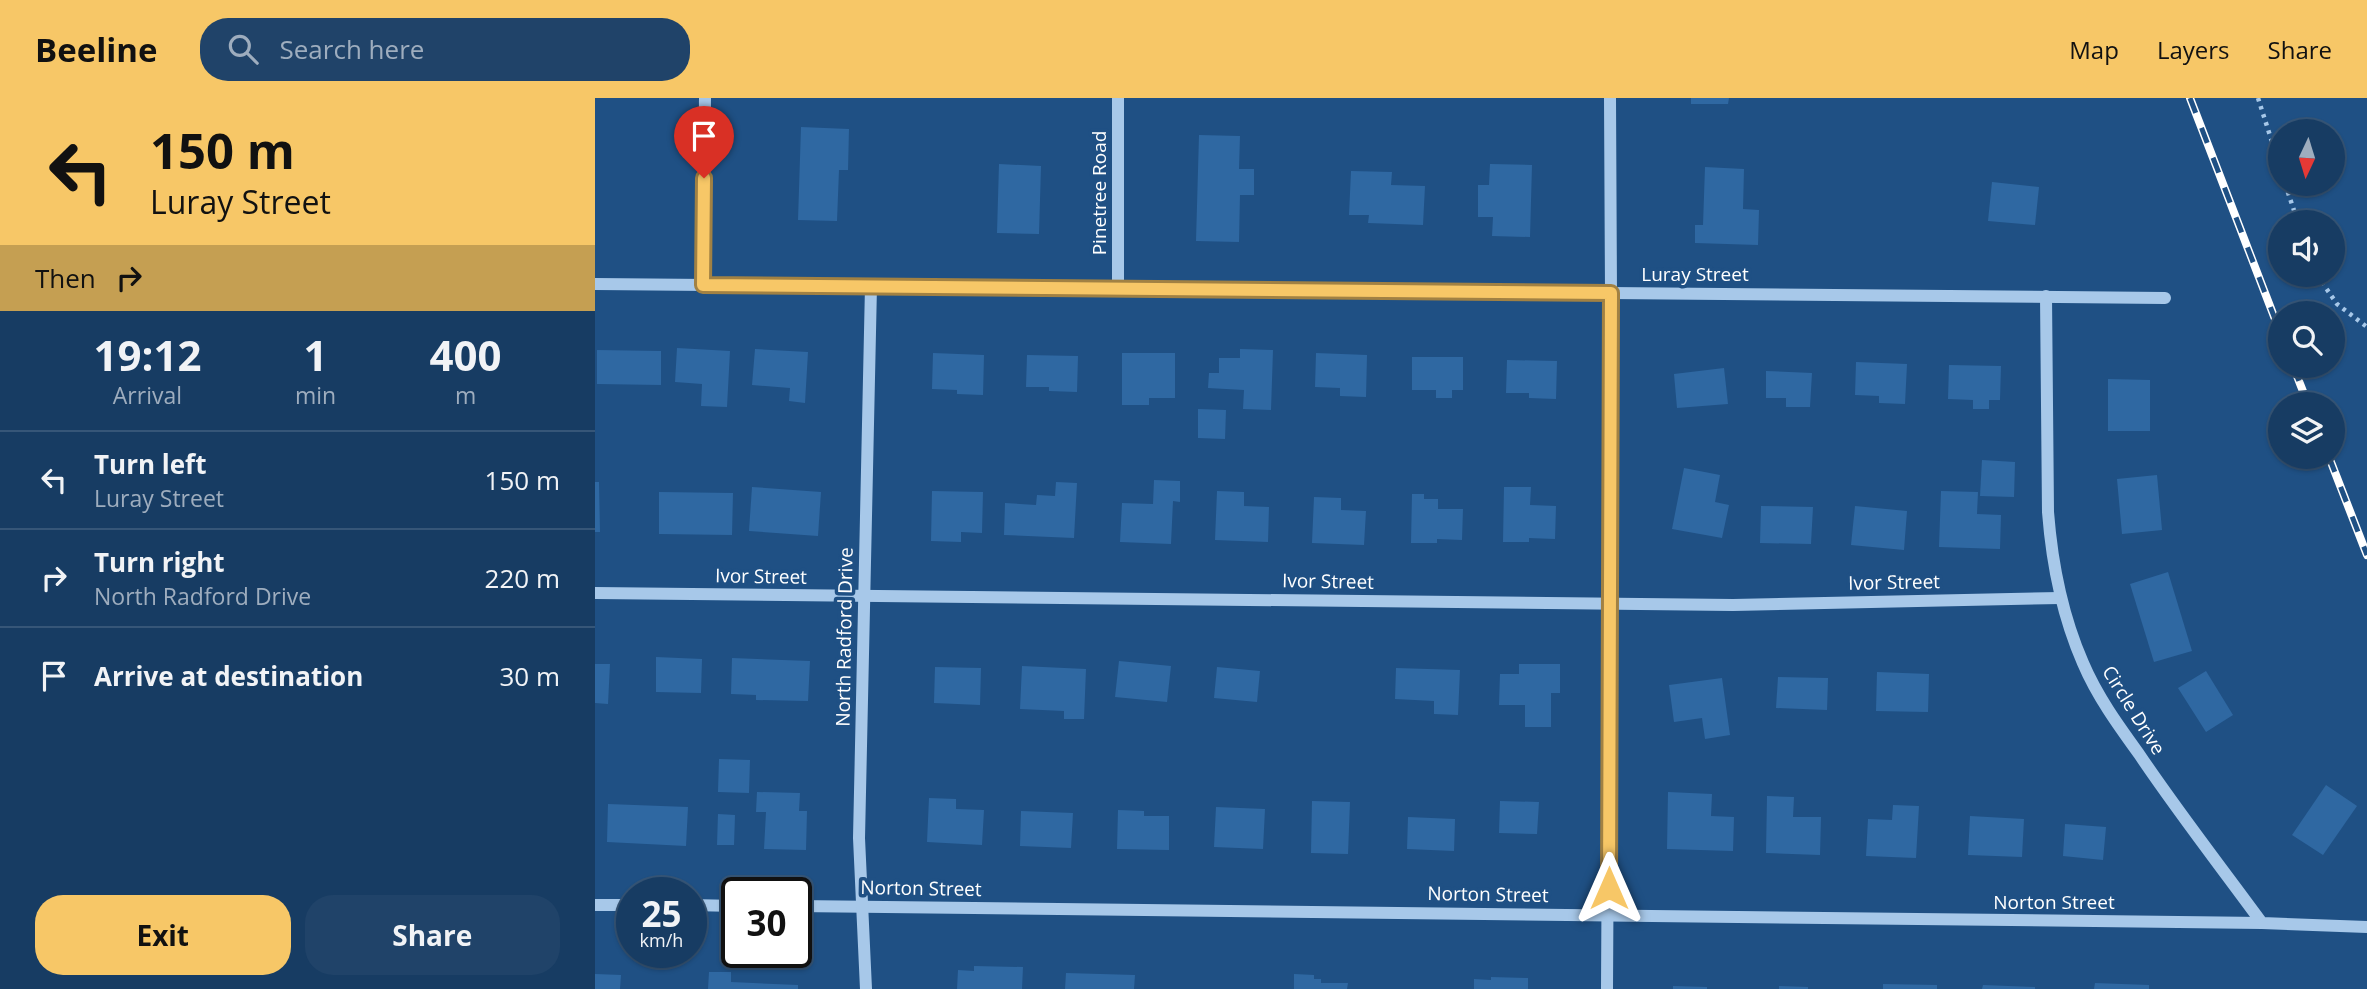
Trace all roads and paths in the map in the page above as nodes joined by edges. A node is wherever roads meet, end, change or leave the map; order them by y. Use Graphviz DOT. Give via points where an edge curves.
graph roads {
  1 [pos="705,98"];
  2 [pos="1118,98"];
  3 [pos="1610,98"];
  4 [pos="2258,98"];
  5 [pos="2268,129"];
  6 [pos="595,284"];
  7 [pos="703,285"];
  8 [pos="871,286"];
  9 [pos="2325,287"];
  10 [pos="1118,288"];
  11 [pos="1611,293"];
  12 [pos="2046,296"];
  13 [pos="2165,298"];
  14 [pos="2367,327"];
  15 [pos="595,593"];
  16 [pos="865,596"];
  17 [pos="2060,598"];
  18 [pos="1610,604"];
  19 [pos="595,905"];
  20 [pos="616,905"];
  21 [pos="812,906"];
  22 [pos="861,907"];
  23 [pos="1609,914"];
  24 [pos="2262,923"];
  25 [pos="2367,927"];
  26 [pos="866,989"];
  27 [pos="1607,989"];
  1 -- 7 [label="street"];
  2 -- 10 [label="street, Pinetree Road"];
  3 -- 11 [label="street"];
  4 -- 5 [label="path"];
  6 -- 7 [label="street, Luray Street"];
  7 -- 8 [label="street, Luray Street"];
  8 -- 10 [label="street, Luray Street"];
  8 -- 16 [label="street, North Radford Drive"];
  9 -- 14 [label="path" via="2337,304"];
  10 -- 11 [label="street, Luray Street"];
  11 -- 12 [label="street, Luray Street"];
  11 -- 18 [label="street"];
  12 -- 13 [label="street, Luray Street"];
  12 -- 17 [label="street, Circle Drive" via="2048,512"];
  15 -- 16 [label="street, Ivor Street"];
  16 -- 18 [label="street, Ivor Street"];
  16 -- 22 [label="street, North Radford Drive"];
  17 -- 18 [label="street, Ivor Street"];
  17 -- 24 [label="street, Circle Drive" via="2083,663 2107,709"];
  18 -- 23 [label="street"];
  19 -- 20 [label="street"];
  21 -- 22 [label="street, Norton Street"];
  22 -- 23 [label="street, Norton Street"];
  22 -- 26 [label="street, North Radford Drive"];
  23 -- 24 [label="street, Norton Street"];
  23 -- 27 [label="street"];
  24 -- 25 [label="street"];
}
